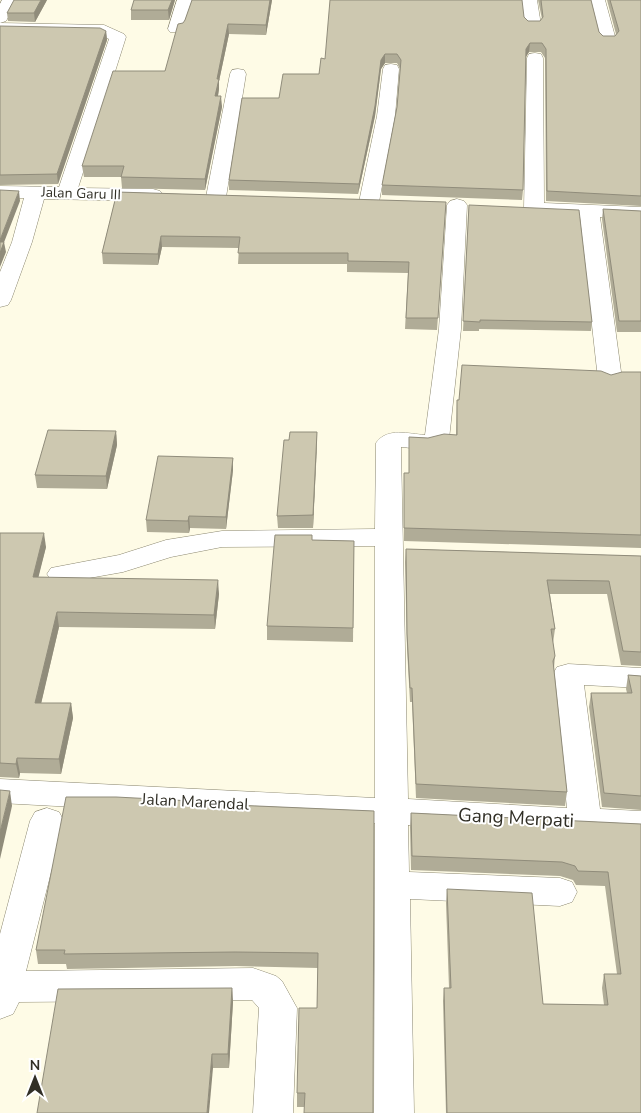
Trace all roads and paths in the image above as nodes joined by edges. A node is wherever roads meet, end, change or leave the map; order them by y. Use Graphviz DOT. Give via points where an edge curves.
graph roads {
  1 [pos="10,0"];
  2 [pos="185,0"];
  3 [pos="529,0"];
  4 [pos="597,0"];
  5 [pos="0,18"];
  6 [pos="533,25"];
  7 [pos="0,28"];
  8 [pos="176,29"];
  9 [pos="608,40"];
  10 [pos="535,58"];
  11 [pos="392,69"];
  12 [pos="238,74"];
  13 [pos="0,192"];
  14 [pos="36,192"];
  15 [pos="68,193"];
  16 [pos="176,196"];
  17 [pos="196,196"];
  18 [pos="369,202"];
  19 [pos="457,205"];
  20 [pos="589,211"];
  21 [pos="641,213"];
  22 [pos="0,300"];
  23 [pos="610,379"];
  24 [pos="395,547"];
  25 [pos="61,574"];
  26 [pos="641,678"];
  27 [pos="0,791"];
  28 [pos="391,811"];
  29 [pos="585,820"];
  30 [pos="47,821"];
  31 [pos="641,824"];
  32 [pos="393,885"];
  33 [pos="560,892"];
  34 [pos="2,995"];
  35 [pos="273,1113"];
  36 [pos="394,1113"];
  1 -- 5 [label="street"];
  2 -- 8 [label="street"];
  3 -- 6 [label="street"];
  4 -- 9 [label="street"];
  7 -- 15 [label="street" via="104,30 118,36"];
  10 -- 20 [label="street" via="525,208"];
  11 -- 18 [label="street"];
  12 -- 17 [label="street" via="226,197"];
  13 -- 14 [label="street, Jalan Garu III"];
  14 -- 15 [label="street, Jalan Garu III"];
  14 -- 22 [label="street" via="22,242"];
  15 -- 16 [label="street, Jalan Garu III"];
  19 -- 24 [label="street" via="450,328 437,439 394,440 389,443"];
  20 -- 21 [label="street"];
  20 -- 23 [label="street"];
  24 -- 25 [label="street" via="222,538"];
  24 -- 28 [label="street"];
  26 -- 29 [label="street" via="568,674"];
  27 -- 28 [label="street, Jalan Marendal"];
  28 -- 29 [label="street, Gang Merpati"];
  28 -- 32 [label="street"];
  29 -- 31 [label="street, Gang Merpati"];
  30 -- 34 [label="street"];
  32 -- 33 [label="street"];
  32 -- 36 [label="street"];
  34 -- 35 [label="street" via="253,984 266,988 274,996 278,1008"];
}
